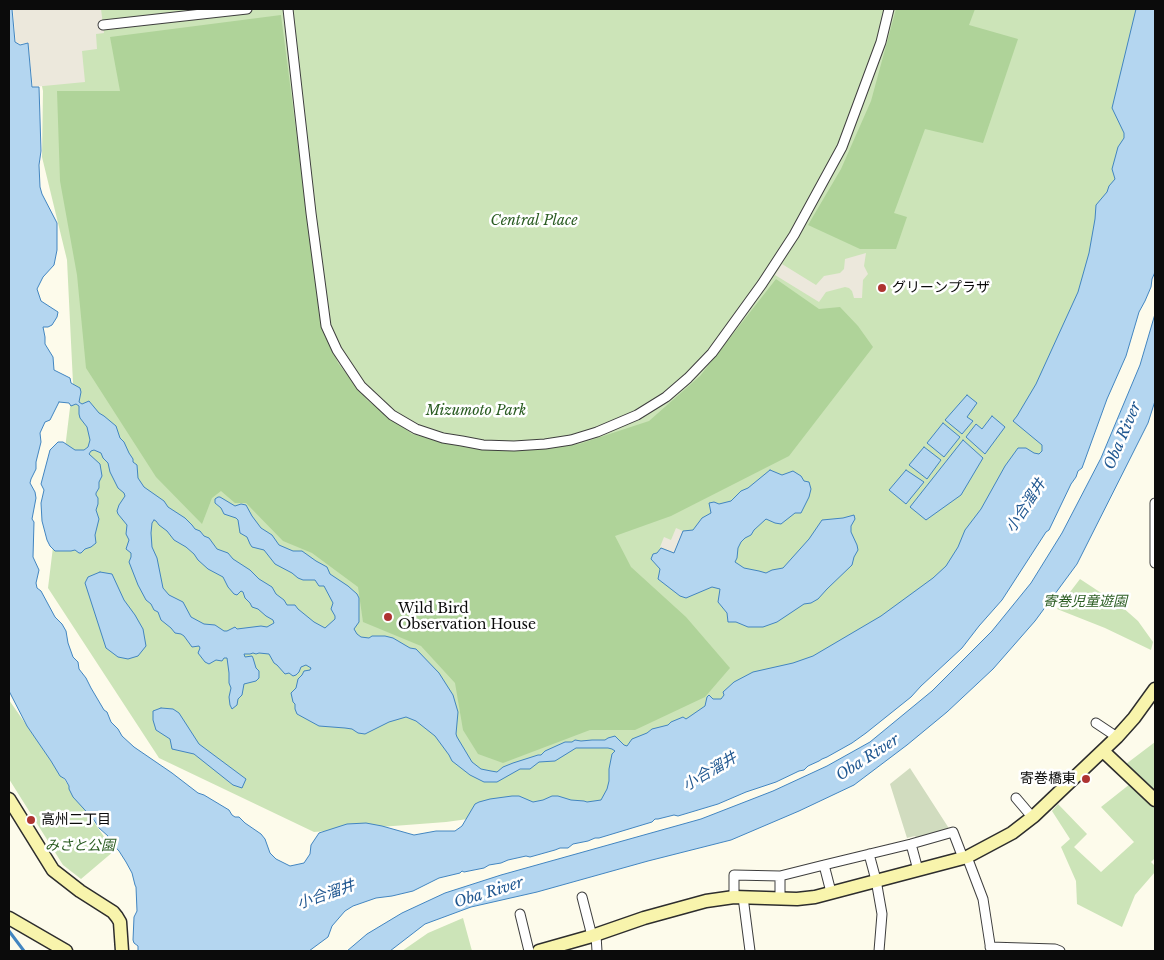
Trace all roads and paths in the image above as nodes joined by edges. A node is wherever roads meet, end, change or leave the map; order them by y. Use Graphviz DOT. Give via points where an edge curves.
graph roads {
  1 [pos="248,9"];
  2 [pos="288,9"];
  3 [pos="889,9"];
  4 [pos="103,26"];
  5 [pos="1155,503"];
  6 [pos="1155,563"];
  7 [pos="1155,689"];
  8 [pos="1096,723"];
  9 [pos="1117,737"];
  10 [pos="1104,751"];
  11 [pos="1016,798"];
  12 [pos="9,799"];
  13 [pos="1155,800"];
  14 [pos="1032,818"];
  15 [pos="911,844"];
  16 [pos="870,854"];
  17 [pos="965,858"];
  18 [pos="824,865"];
  19 [pos="918,870"];
  20 [pos="780,876"];
  21 [pos="876,880"];
  22 [pos="831,892"];
  23 [pos="582,897"];
  24 [pos="739,897"];
  25 [pos="780,898"];
  26 [pos="520,914"];
  27 [pos="9,918"];
  28 [pos="594,935"];
  29 [pos="991,949"];
  30 [pos="66,951"];
  31 [pos="122,951"];
  32 [pos="529,951"];
  33 [pos="539,951"];
  34 [pos="596,951"];
  35 [pos="750,951"];
  36 [pos="879,951"];
  37 [pos="1060,951"];
  1 -- 4 [label="street"];
  2 -- 3 [label="street" via="326,326 337,350 361,386 392,415 416,429 462,442 514,446 571,440 616,425 666,397 712,353 776,268 842,147 881,42"];
  5 -- 6 [label="street"];
  7 -- 9 [label="street"];
  8 -- 9 [label="street"];
  9 -- 10 [label="street"];
  10 -- 13 [label="street"];
  10 -- 14 [label="street"];
  11 -- 14 [label="street"];
  12 -- 31 [label="street" via="53,870 118,917"];
  14 -- 17 [label="street" via="1012,834"];
  15 -- 16 [label="street"];
  15 -- 17 [label="street" via="953,832"];
  15 -- 19 [label="street"];
  16 -- 18 [label="street"];
  16 -- 21 [label="street"];
  17 -- 19 [label="street"];
  17 -- 29 [label="street" via="983,899"];
  18 -- 20 [label="street"];
  18 -- 22 [label="street"];
  19 -- 21 [label="street"];
  20 -- 24 [label="street" via="734,874"];
  20 -- 25 [label="street"];
  21 -- 22 [label="street"];
  21 -- 36 [label="street" via="882,914"];
  22 -- 25 [label="street" via="806,898"];
  23 -- 28 [label="street"];
  24 -- 25 [label="street"];
  24 -- 28 [label="street" via="675,909"];
  24 -- 35 [label="street"];
  26 -- 32 [label="street"];
  27 -- 30 [label="street"];
  28 -- 33 [label="street"];
  28 -- 34 [label="street"];
  29 -- 37 [label="street"];
}
